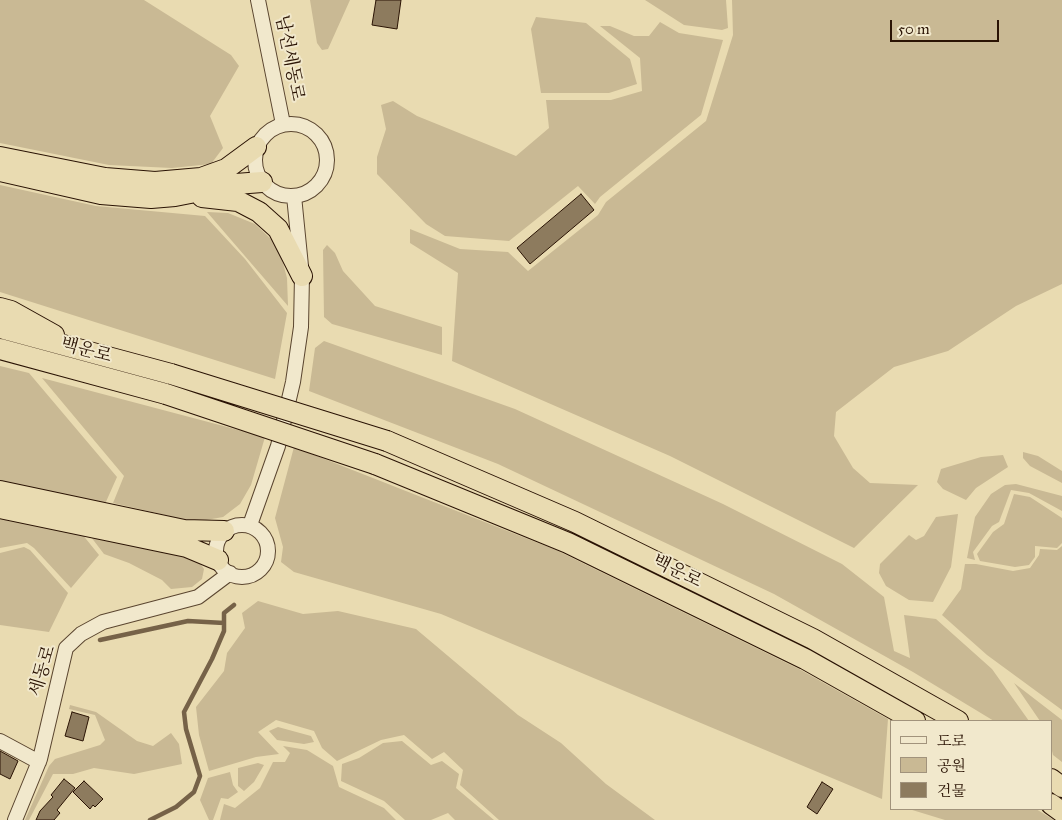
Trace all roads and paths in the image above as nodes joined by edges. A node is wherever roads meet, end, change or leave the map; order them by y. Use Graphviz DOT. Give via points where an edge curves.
graph roads {
  1 [pos="258,0"];
  2 [pos="283,124"];
  3 [pos="256,148"];
  4 [pos="0,157"];
  5 [pos="0,172"];
  6 [pos="262,182"];
  7 [pos="175,196"];
  8 [pos="294,196"];
  9 [pos="302,276"];
  10 [pos="0,308"];
  11 [pos="0,328"];
  12 [pos="80,350"];
  13 [pos="0,351"];
  14 [pos="0,491"];
  15 [pos="0,508"];
  16 [pos="250,525"];
  17 [pos="224,531"];
  18 [pos="224,567"];
  19 [pos="913,720"];
  20 [pos="956,720"];
  21 [pos="0,742"];
  22 [pos="39,762"];
  23 [pos="15,820"];
  1 -- 2 [label="street, 남선세동로"];
  2 -- 3 [label="street" via="262,137"];
  2 -- 8 [label="street" via="306,127 323,143 326,154 324,172 315,187"];
  3 -- 4 [label="highway" via="226,169 201,178 155,182 105,178"];
  3 -- 6 [label="street" via="256,171"];
  5 -- 7 [label="highway" via="101,194 150,198"];
  6 -- 7 [label="highway"];
  6 -- 8 [label="street" via="282,195"];
  7 -- 9 [label="highway" via="238,201 259,212 278,230"];
  8 -- 9 [label="street"];
  9 -- 16 [label="street" via="301,328 294,382 278,446"];
  10 -- 12 [label="highway"];
  11 -- 12 [label="highway, 백운로"];
  12 -- 20 [label="highway, 백운로, bridge" via="171,374 387,441 584,526 813,639"];
  13 -- 19 [label="highway, 백운로, bridge" via="166,394 375,464 568,542 805,659"];
  14 -- 17 [label="highway" via="184,530"];
  15 -- 18 [label="highway" via="186,547"];
  16 -- 17 [label="street" via="240,524"];
  16 -- 18 [label="street" via="267,542 267,558 263,566 250,576 241,577"];
  17 -- 18 [label="street" via="216,547"];
  18 -- 22 [label="street, 세동로" via="198,597 102,622 81,634 66,648"];
  21 -- 22 [label="street"];
  22 -- 23 [label="street, 세동로"];
}
